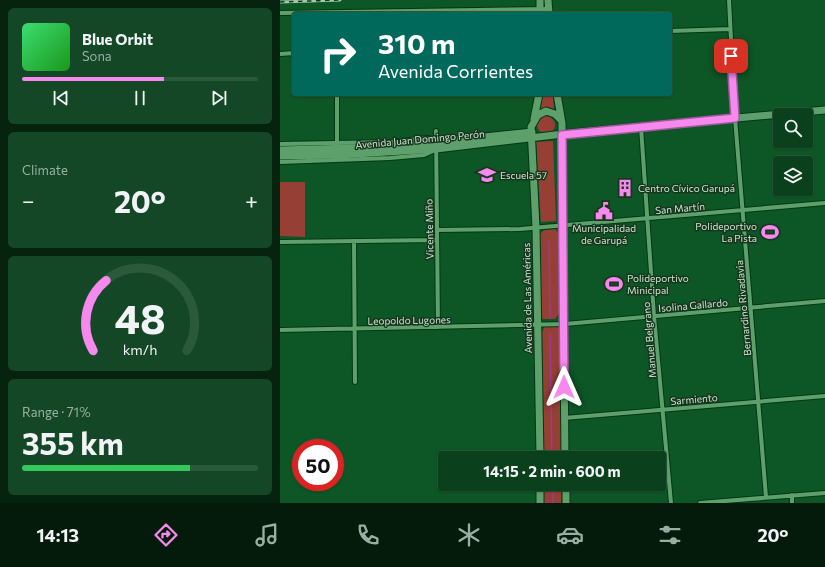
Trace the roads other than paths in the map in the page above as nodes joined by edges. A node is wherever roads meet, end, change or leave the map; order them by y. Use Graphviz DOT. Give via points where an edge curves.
graph roads {
  1 [pos="540,0"];
  2 [pos="548,0"];
  3 [pos="729,0"];
  4 [pos="540,12"];
  5 [pos="549,12"];
  6 [pos="280,13"];
  7 [pos="292,13"];
  8 [pos="730,29"];
  9 [pos="672,31"];
  10 [pos="292,53"];
  11 [pos="280,54"];
  12 [pos="337,96"];
  13 [pos="539,96"];
  14 [pos="557,96"];
  15 [pos="825,110"];
  16 [pos="735,118"];
  17 [pos="534,120"];
  18 [pos="561,120"];
  19 [pos="641,127"];
  20 [pos="436,131"];
  21 [pos="532,135"];
  22 [pos="562,135"];
  23 [pos="337,143"];
  24 [pos="280,144"];
  25 [pos="436,146"];
  26 [pos="280,150"];
  27 [pos="280,156"];
  28 [pos="280,162"];
  29 [pos="825,204"];
  30 [pos="743,210"];
  31 [pos="647,218"];
  32 [pos="563,226"];
  33 [pos="536,228"];
  34 [pos="437,230"];
  35 [pos="437,240"];
  36 [pos="354,241"];
  37 [pos="280,242"];
  38 [pos="825,301"];
  39 [pos="751,308"];
  40 [pos="654,316"];
  41 [pos="565,324"];
  42 [pos="538,325"];
  43 [pos="438,327"];
  44 [pos="354,329"];
  45 [pos="280,330"];
  46 [pos="355,382"];
  47 [pos="825,396"];
  48 [pos="759,402"];
  49 [pos="663,410"];
  50 [pos="564,418"];
  51 [pos="540,451"];
  52 [pos="565,451"];
  53 [pos="540,491"];
  54 [pos="566,491"];
  55 [pos="825,493"];
  56 [pos="792,495"];
  57 [pos="766,497"];
  58 [pos="540,503"];
  59 [pos="566,503"];
  60 [pos="671,503"];
  61 [pos="700,503"];
  62 [pos="792,503"];
  1 -- 4 [label="main road"];
  2 -- 5 [label="main road"];
  3 -- 8 [label="street, Bernardino Rivadavia"];
  4 -- 5 [label="street"];
  6 -- 7 [label="street"];
  8 -- 9 [label="street"];
  8 -- 16 [label="street, Bernardino Rivadavia"];
  10 -- 11 [label="street"];
  12 -- 23 [label="street"];
  13 -- 17 [label="main road, Avenida de Las Américas"];
  14 -- 18 [label="main road"];
  15 -- 16 [label="main road, Avenida Juan Domingo Perón"];
  16 -- 19 [label="main road, Avenida Juan Domingo Perón"];
  16 -- 30 [label="street, Bernardino Rivadavia"];
  17 -- 18 [label="main road" via="546,111 555,114"];
  17 -- 21 [label="main road, Avenida de Las Américas"];
  18 -- 22 [label="main road"];
  19 -- 22 [label="main road, Avenida Juan Domingo Perón"];
  19 -- 31 [label="street, Manuel Belgrano"];
  20 -- 25 [label="street, Vicente Miño"];
  21 -- 22 [label="main road, Avenida Juan Domingo Perón"];
  21 -- 25 [label="main road, Avenida Juan Domingo Perón"];
  21 -- 33 [label="main road, Avenida de Las Américas"];
  22 -- 32 [label="main road"];
  23 -- 24 [label="street"];
  23 -- 25 [label="street" via="428,138"];
  25 -- 26 [label="main road, Avenida Juan Domingo Perón"];
  25 -- 27 [label="main road, Avenida Juan Domingo Perón" via="353,154"];
  25 -- 28 [label="street" via="424,155"];
  25 -- 34 [label="street, Vicente Miño"];
  29 -- 30 [label="street, San Martín"];
  30 -- 31 [label="street, San Martín"];
  30 -- 39 [label="street, Bernardino Rivadavia"];
  31 -- 32 [label="street, San Martín"];
  31 -- 40 [label="street, Manuel Belgrano"];
  32 -- 33 [label="street, San Martín"];
  32 -- 41 [label="main road"];
  33 -- 34 [label="street, San Martín"];
  33 -- 42 [label="main road, Avenida de Las Américas"];
  34 -- 35 [label="street, Vicente Miño"];
  35 -- 36 [label="street"];
  35 -- 43 [label="street, Vicente Miño"];
  36 -- 37 [label="street"];
  36 -- 44 [label="street"];
  38 -- 39 [label="street, Isolina Gallardo"];
  39 -- 40 [label="street, Isolina Gallardo"];
  39 -- 48 [label="street, Bernardino Rivadavia"];
  40 -- 41 [label="street, Isolina Gallardo"];
  40 -- 49 [label="street, Manuel Belgrano"];
  41 -- 42 [label="street, Isolina Gallardo"];
  41 -- 50 [label="main road"];
  42 -- 43 [label="street, Leopoldo Lugones"];
  42 -- 51 [label="main road, Avenida de Las Américas"];
  43 -- 44 [label="street, Leopoldo Lugones"];
  44 -- 45 [label="street, Leopoldo Lugones"];
  44 -- 46 [label="street"];
  47 -- 48 [label="street, Sarmiento"];
  48 -- 49 [label="street, Sarmiento"];
  48 -- 57 [label="street, Bernardino Rivadavia"];
  49 -- 50 [label="street, Sarmiento"];
  49 -- 60 [label="street, Manuel Belgrano"];
  50 -- 52 [label="main road"];
  53 -- 58 [label="main road"];
  54 -- 59 [label="main road"];
  55 -- 56 [label="street"];
  56 -- 57 [label="street"];
  56 -- 62 [label="street"];
  57 -- 61 [label="street"];
}
